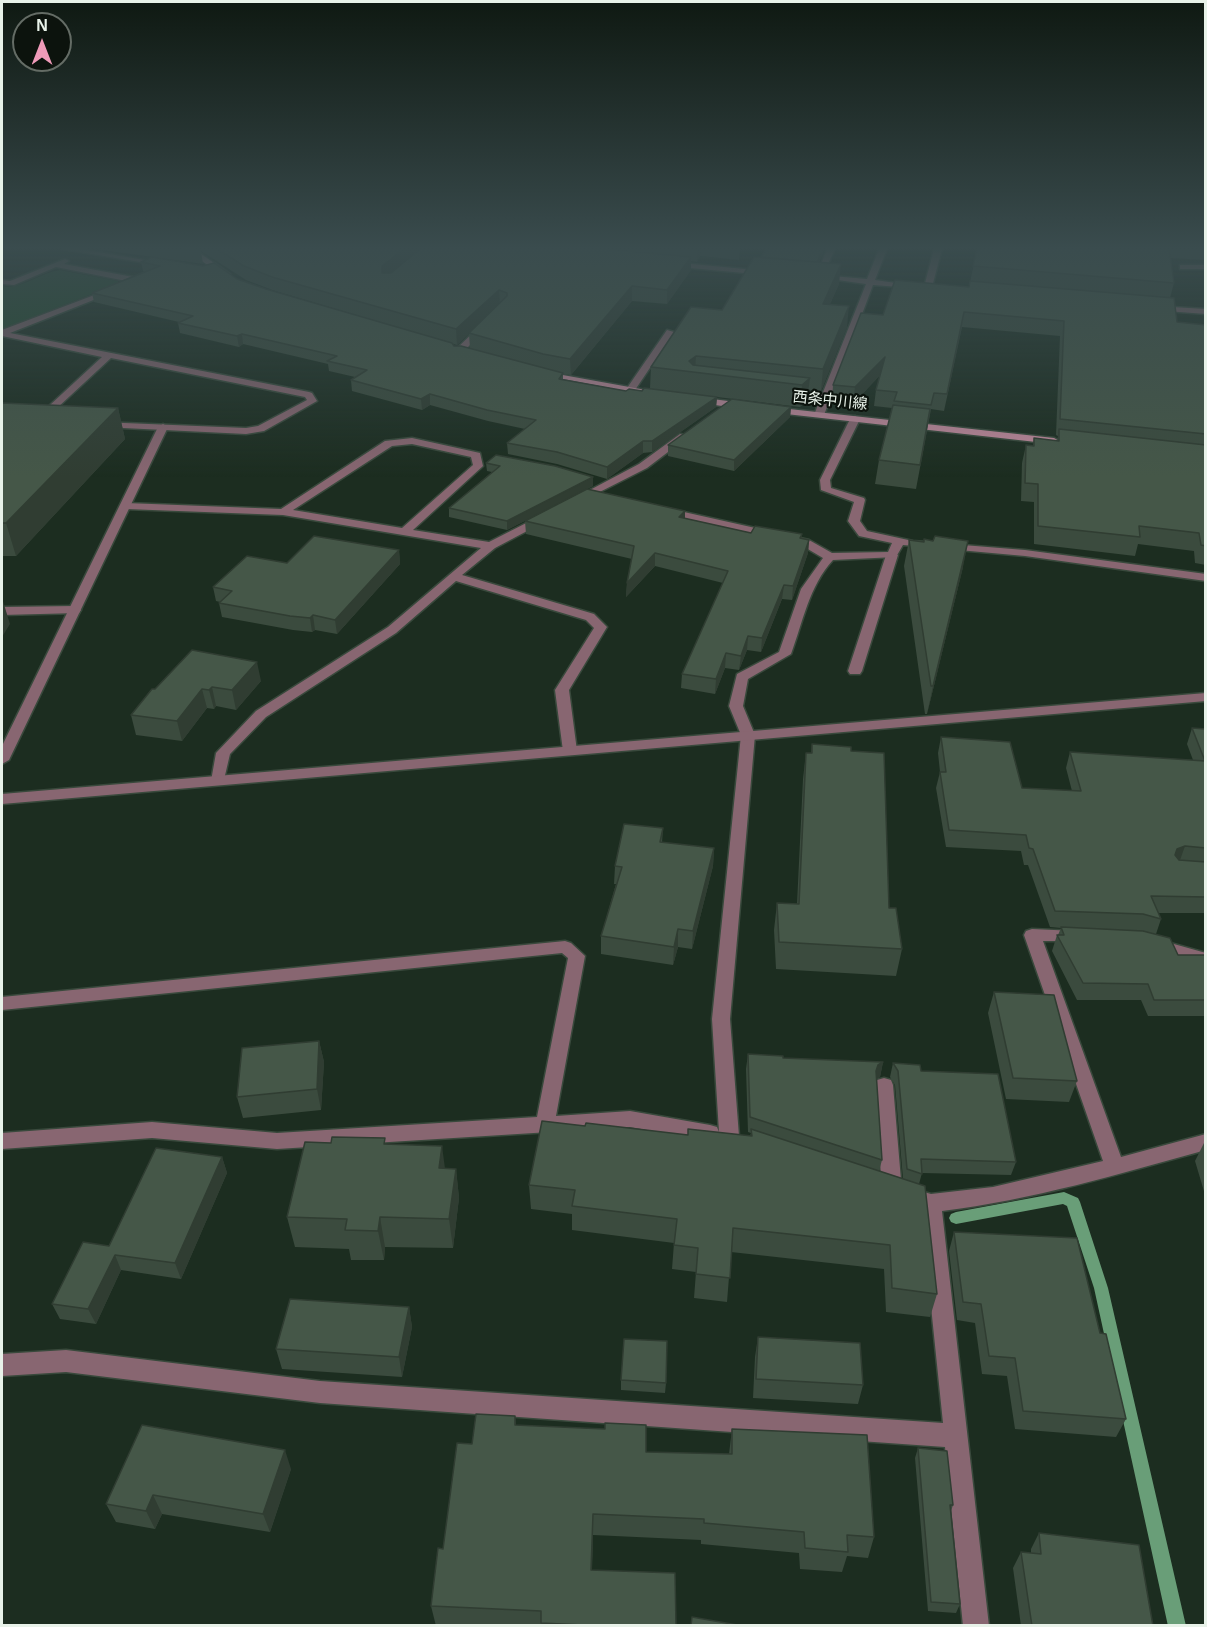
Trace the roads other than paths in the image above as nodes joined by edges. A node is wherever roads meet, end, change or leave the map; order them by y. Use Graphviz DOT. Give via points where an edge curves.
graph roads {
  1 [pos="25,325"];
  2 [pos="485,325"];
  3 [pos="854,325"];
  4 [pos="670,332"];
  5 [pos="2,334"];
  6 [pos="458,352"];
  7 [pos="109,356"];
  8 [pos="531,372"];
  9 [pos="630,391"];
  10 [pos="782,392"];
  11 [pos="652,394"];
  12 [pos="826,397"];
  13 [pos="684,399"];
  14 [pos="728,405"];
  15 [pos="751,407"];
  16 [pos="762,409"];
  17 [pos="819,415"];
  18 [pos="709,418"];
  19 [pos="855,419"];
  20 [pos="26,421"];
  21 [pos="38,421"];
  22 [pos="49,422"];
  23 [pos="95,424"];
  24 [pos="164,427"];
  25 [pos="690,432"];
  26 [pos="1068,442"];
  27 [pos="476,455"];
  28 [pos="488,457"];
  29 [pos="588,478"];
  30 [pos="608,484"];
  31 [pos="587,494"];
  32 [pos="607,499"];
  33 [pos="126,506"];
  34 [pos="648,507"];
  35 [pos="283,512"];
  36 [pos="404,532"];
  37 [pos="899,541"];
  38 [pos="491,546"];
  39 [pos="892,555"];
  40 [pos="830,557"];
  41 [pos="453,576"];
  42 [pos="1206,578"];
  43 [pos="75,610"];
  44 [pos="2,611"];
  45 [pos="855,671"];
  46 [pos="1206,697"];
  47 [pos="748,735"];
  48 [pos="570,751"];
  49 [pos="2,760"];
  50 [pos="218,781"];
  51 [pos="2,799"];
  52 [pos="1090,938"];
  53 [pos="1137,939"];
  54 [pos="1206,959"];
  55 [pos="2,1004"];
  56 [pos="884,1085"];
  57 [pos="545,1125"];
  58 [pos="729,1136"];
  59 [pos="2,1141"];
  60 [pos="1206,1142"];
  61 [pos="751,1144"];
  62 [pos="1115,1167"];
  63 [pos="870,1185"];
  64 [pos="892,1192"];
  65 [pos="931,1203"];
  66 [pos="2,1365"];
  67 [pos="956,1436"];
  68 [pos="976,1626"];
  1 -- 5 [label="street"];
  2 -- 6 [label="street"];
  3 -- 12 [label="street"];
  4 -- 9 [label="street"];
  5 -- 7 [label="street"];
  7 -- 21 [label="street"];
  7 -- 24 [label="street" via="309,395 312,401 261,429"];
  8 -- 9 [label="main road"];
  9 -- 11 [label="main road"];
  10 -- 12 [label="street"];
  12 -- 17 [label="street"];
  13 -- 14 [label="main road"];
  14 -- 15 [label="main road"];
  14 -- 18 [label="street"];
  16 -- 17 [label="main road, 西条中川線"];
  17 -- 19 [label="main road, 西条中川線"];
  19 -- 26 [label="main road, 西条中川線"];
  19 -- 37 [label="street" via="825,480 826,490 860,500 854,521 862,534"];
  20 -- 21 [label="street"];
  21 -- 22 [label="street"];
  23 -- 24 [label="street"];
  24 -- 33 [label="street"];
  25 -- 30 [label="street" via="643,466"];
  27 -- 28 [label="street"];
  27 -- 35 [label="street" via="412,441 389,443"];
  27 -- 36 [label="street" via="478,466"];
  29 -- 30 [label="street"];
  30 -- 31 [label="street"];
  31 -- 32 [label="street"];
  31 -- 38 [label="street"];
  33 -- 35 [label="street"];
  33 -- 43 [label="street"];
  34 -- 40 [label="street" via="805,542"];
  35 -- 36 [label="street"];
  36 -- 38 [label="street"];
  37 -- 39 [label="street"];
  37 -- 42 [label="street" via="1048,555"];
  38 -- 41 [label="street"];
  39 -- 40 [label="street"];
  39 -- 45 [label="street"];
  40 -- 47 [label="street" via="820,565 808,589 785,654 742,677 736,706"];
  41 -- 48 [label="street" via="590,617 601,627 562,690"];
  41 -- 50 [label="street" via="392,630 261,714 223,753"];
  43 -- 44 [label="street"];
  43 -- 49 [label="street"];
  46 -- 47 [label="street"];
  47 -- 48 [label="street"];
  47 -- 58 [label="street" via="721,1018"];
  48 -- 50 [label="street"];
  50 -- 51 [label="street"];
  52 -- 62 [label="street" via="1032,935"];
  53 -- 54 [label="street"];
  55 -- 57 [label="street" via="565,947 577,956"];
  56 -- 64 [label="street"];
  57 -- 58 [label="street" via="630,1119"];
  57 -- 59 [label="street" via="277,1141 152,1130"];
  58 -- 61 [label="street"];
  60 -- 62 [label="street"];
  62 -- 65 [label="street" via="993,1196"];
  63 -- 64 [label="street"];
  64 -- 65 [label="street"];
  65 -- 67 [label="street"];
  66 -- 67 [label="street" via="66,1361 320,1392"];
  67 -- 68 [label="street"];
}
